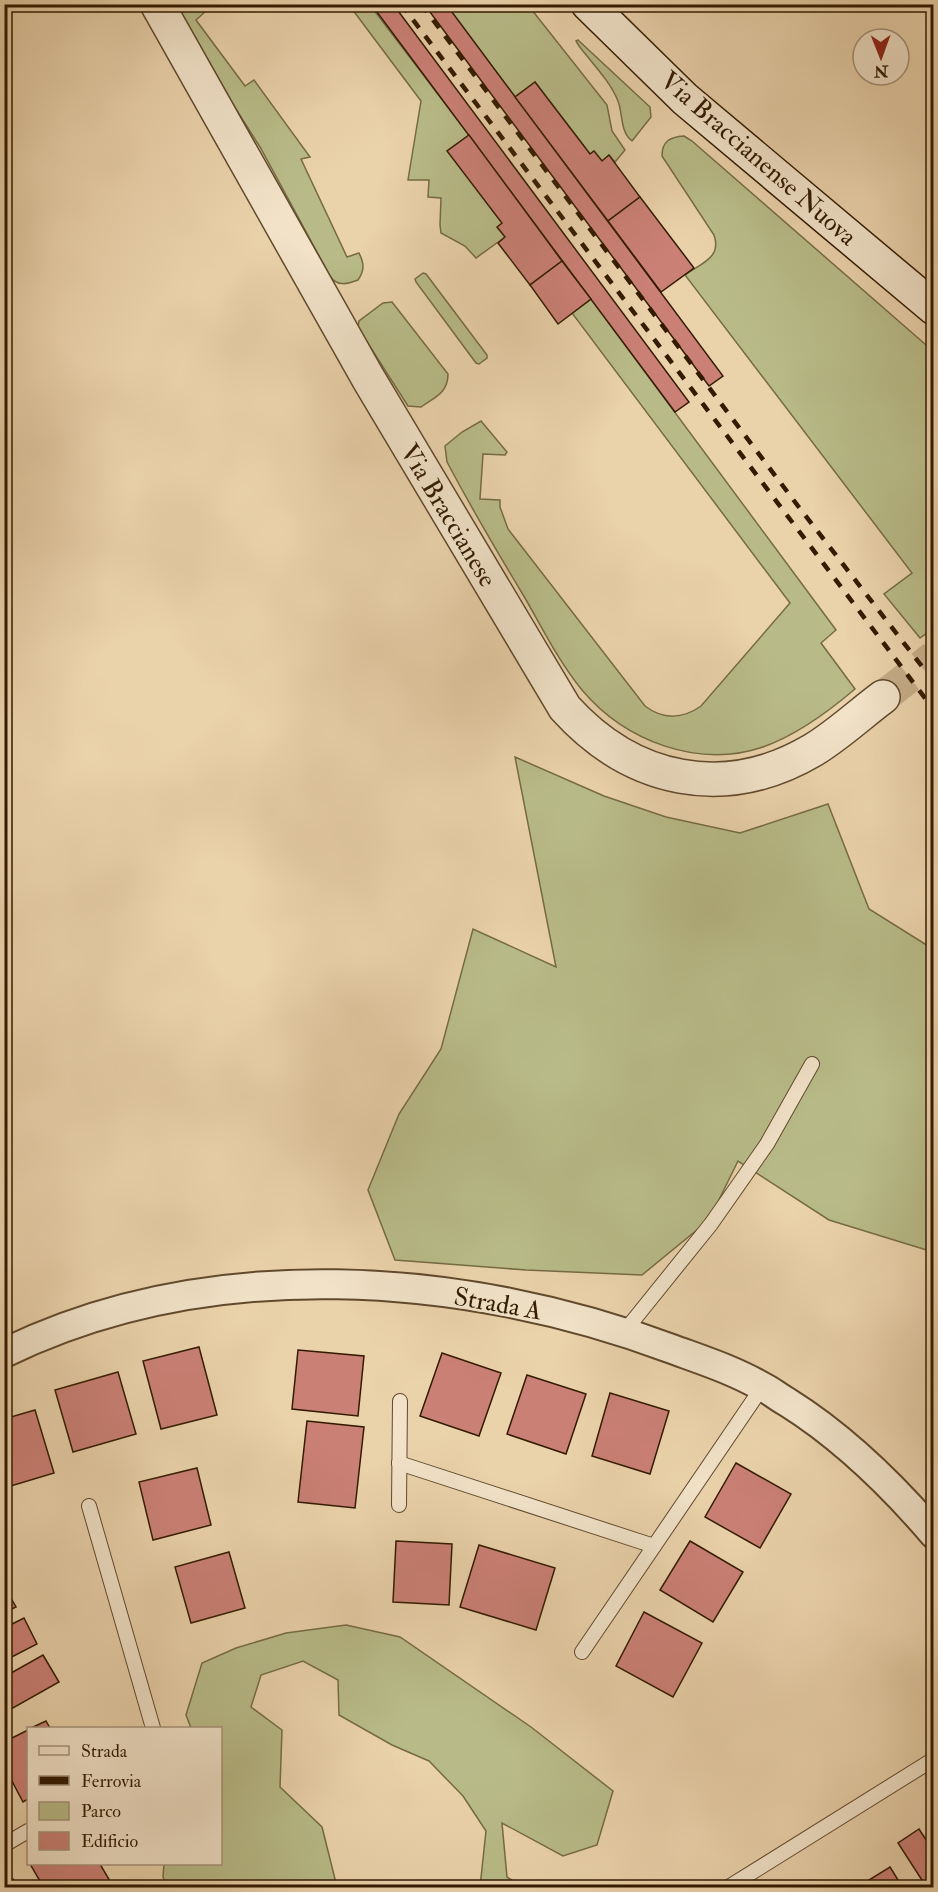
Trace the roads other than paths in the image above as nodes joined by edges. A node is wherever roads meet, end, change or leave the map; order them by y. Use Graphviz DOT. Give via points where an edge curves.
graph roads {
  1 [pos="158,4"];
  2 [pos="588,4"];
  3 [pos="933,308"];
  4 [pos="883,697"];
  5 [pos="812,1064"];
  6 [pos="624,1332"];
  7 [pos="4,1353"];
  8 [pos="763,1386"];
  9 [pos="400,1401"];
  10 [pos="399,1463"];
  11 [pos="399,1505"];
  12 [pos="89,1506"];
  13 [pos="933,1534"];
  14 [pos="654,1546"];
  15 [pos="582,1652"];
  16 [pos="153,1727"];
  17 [pos="933,1759"];
  18 [pos="27,1832"];
  19 [pos="4,1845"];
  20 [pos="727,1887"];
  1 -- 4 [label="street, Via Braccianese" via="373,387 565,708 578,722 631,760 656,771 719,778 766,770 800,757"];
  2 -- 3 [label="street, Via Braccianense Nuova" via="685,99"];
  5 -- 6 [label="lane" via="767,1144 717,1215"];
  6 -- 7 [label="street, Strada A" via="550,1312 437,1292 316,1284 194,1294 120,1310 69,1325"];
  6 -- 8 [label="street, Strada A"];
  8 -- 13 [label="street, Strada A" via="840,1439"];
  8 -- 14 [label="lane"];
  9 -- 10 [label="lane"];
  10 -- 11 [label="lane"];
  10 -- 14 [label="lane"];
  12 -- 16 [label="lane"];
  14 -- 15 [label="lane"];
  17 -- 20 [label="lane"];
  18 -- 19 [label="lane"];
}
